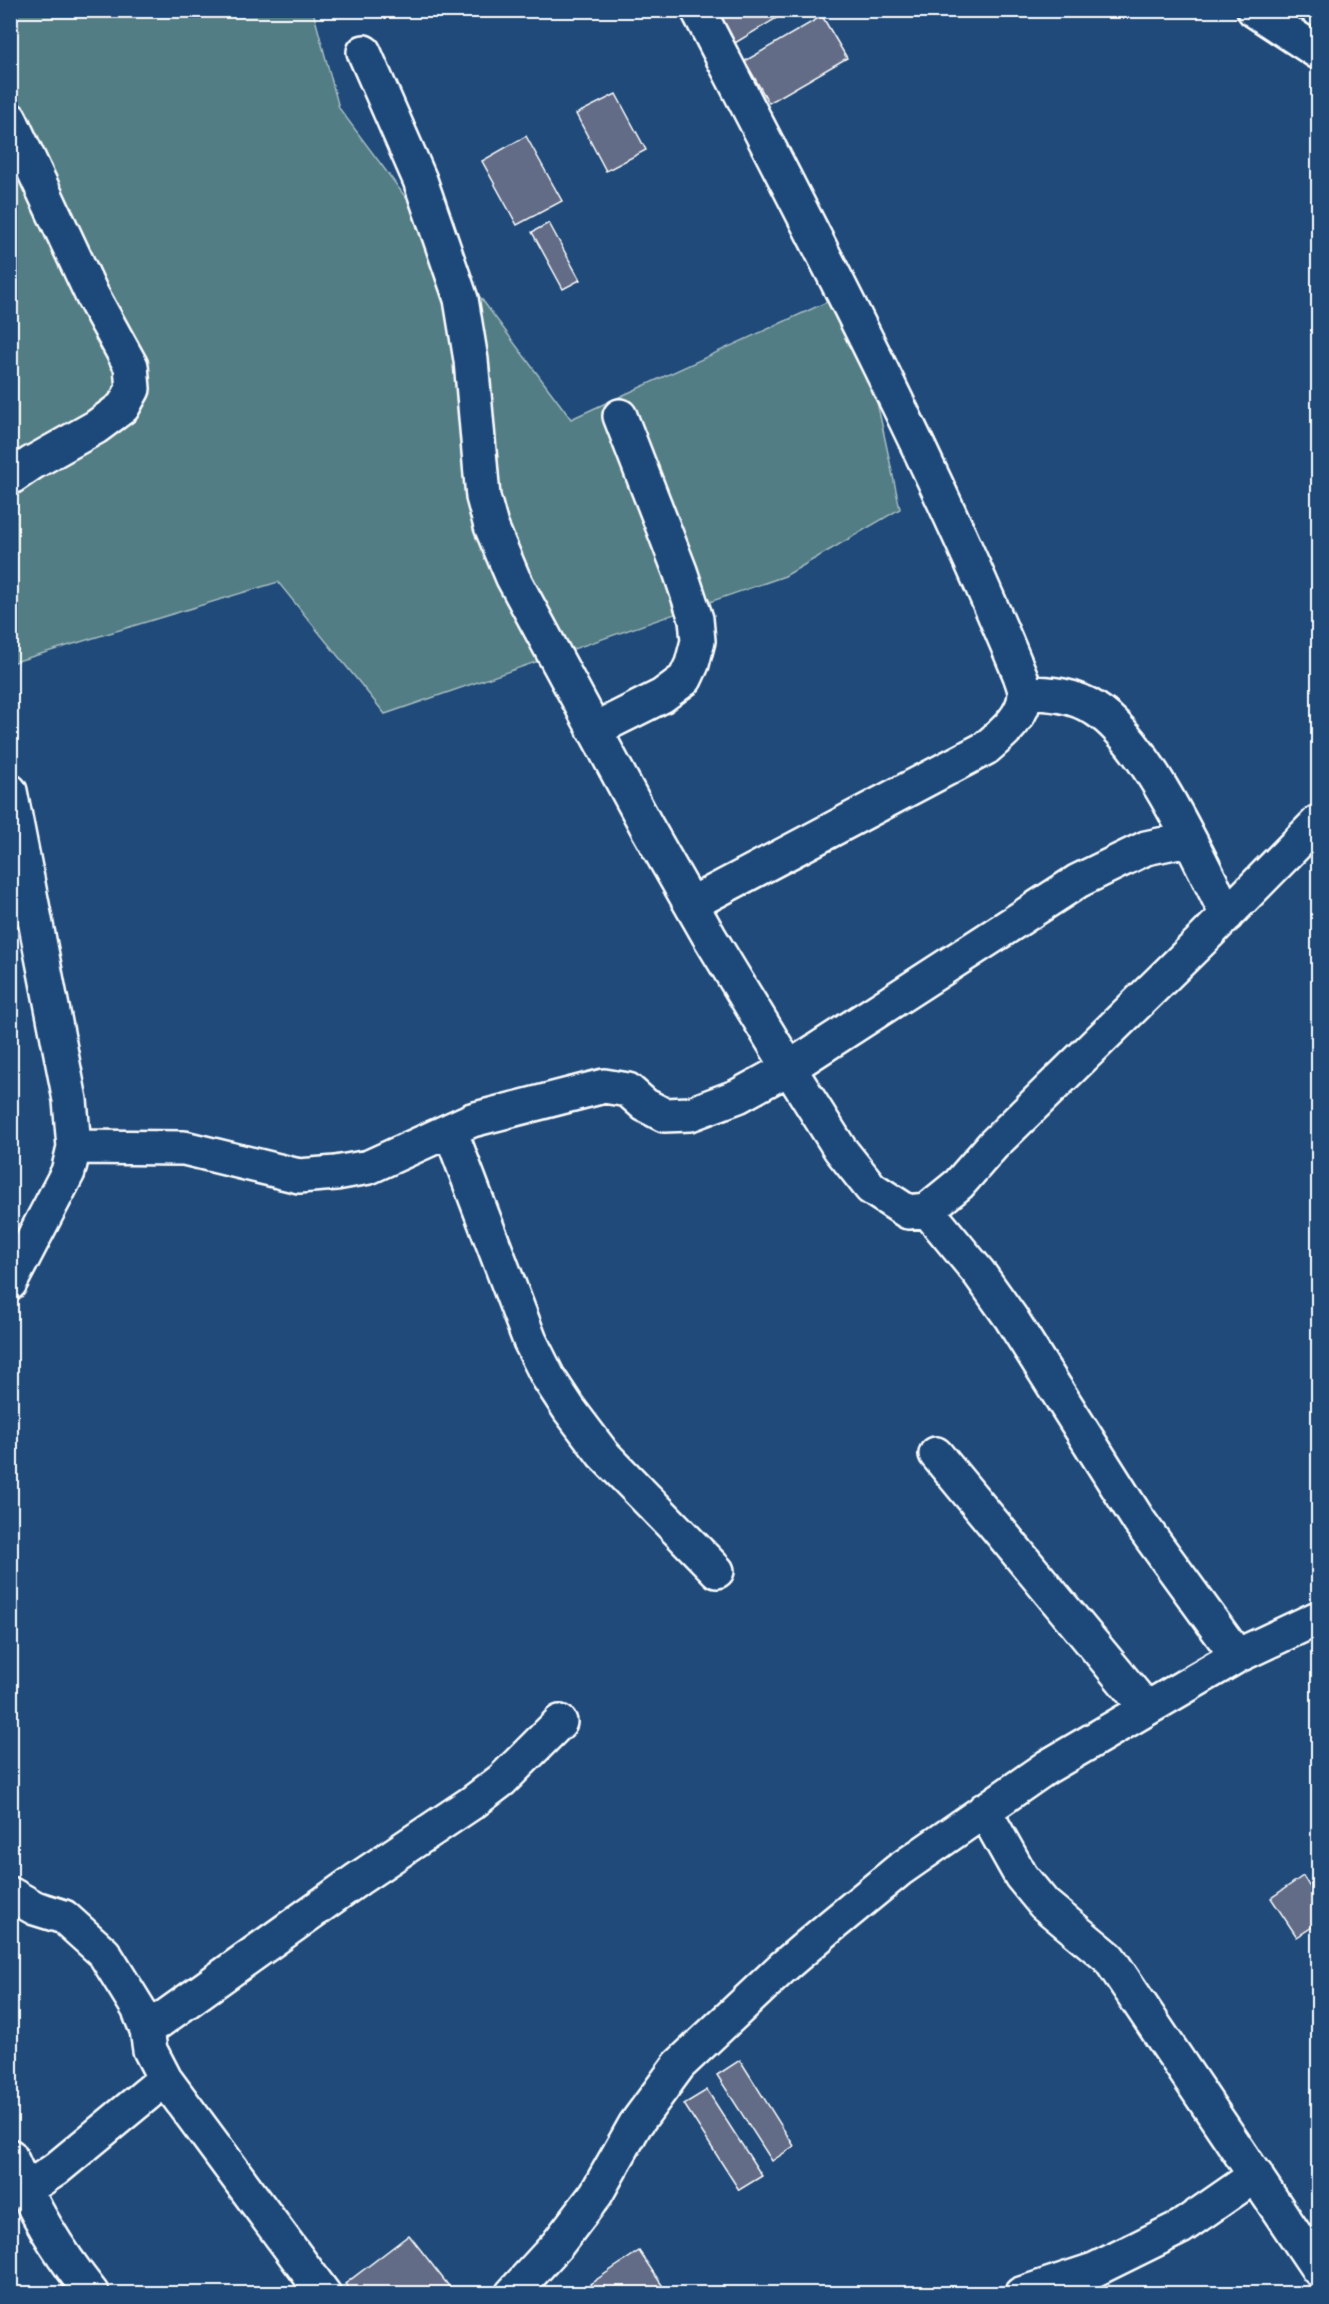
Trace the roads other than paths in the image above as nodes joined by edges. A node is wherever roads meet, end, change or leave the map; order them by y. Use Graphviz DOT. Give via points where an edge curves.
graph roads {
  1 [pos="698,10"];
  2 [pos="1254,10"];
  3 [pos="364,52"];
  4 [pos="1318,52"];
  5 [pos="10,119"];
  6 [pos="620,416"];
  7 [pos="10,478"];
  8 [pos="1025,693"];
  9 [pos="594,730"];
  10 [pos="10,791"];
  11 [pos="1318,824"];
  12 [pos="1188,839"];
  13 [pos="691,904"];
  14 [pos="1227,915"];
  15 [pos="789,1068"];
  16 [pos="450,1130"];
  17 [pos="74,1148"];
  18 [pos="927,1210"];
  19 [pos="10,1283"];
  20 [pos="936,1454"];
  21 [pos="717,1571"];
  22 [pos="1318,1618"];
  23 [pos="1237,1656"];
  24 [pos="1146,1708"];
  25 [pos="560,1722"];
  26 [pos="984,1810"];
  27 [pos="10,1894"];
  28 [pos="147,2030"];
  29 [pos="165,2079"];
  30 [pos="10,2156"];
  31 [pos="1256,2175"];
  32 [pos="25,2190"];
  33 [pos="1318,2269"];
  34 [pos="92,2294"];
  35 [pos="324,2294"];
  36 [pos="512,2294"];
  37 [pos="1021,2294"];
  1 -- 8 [label="street" via="902,411 972,561"];
  2 -- 4 [label="street"];
  3 -- 9 [label="street" via="420,180 461,299 476,399 483,497 492,526 513,578"];
  5 -- 7 [label="street" via="92,295 131,366 134,389 123,407 96,427"];
  6 -- 9 [label="street" via="680,571 696,619 698,641 685,679 662,696"];
  8 -- 12 [label="street" via="1073,698 1095,708 1115,724 1164,795"];
  8 -- 13 [label="street" via="1018,715 986,748"];
  9 -- 13 [label="street"];
  10 -- 17 [label="street" via="70,1100"];
  11 -- 14 [label="street"];
  12 -- 14 [label="street"];
  12 -- 15 [label="street" via="1146,848 1078,881"];
  13 -- 15 [label="street"];
  14 -- 18 [label="street" via="993,1145 959,1184"];
  15 -- 16 [label="street" via="738,1096 690,1114 664,1115 628,1090 604,1086 506,1110"];
  15 -- 18 [label="street" via="840,1149 871,1188 908,1212"];
  16 -- 17 [label="street" via="369,1167 299,1176 184,1149"];
  16 -- 21 [label="street" via="530,1341 548,1377 603,1454"];
  17 -- 19 [label="street" via="68,1172"];
  18 -- 23 [label="street" via="1011,1318 1139,1521"];
  20 -- 24 [label="street"];
  22 -- 23 [label="street"];
  23 -- 24 [label="street"];
  24 -- 26 [label="street"];
  25 -- 28 [label="street" via="502,1780 473,1802 349,1885"];
  26 -- 31 [label="street" via="1021,1876 1044,1904 1109,1958"];
  26 -- 36 [label="street" via="899,1870 823,1933 679,2065 634,2125 596,2194"];
  27 -- 28 [label="street" via="35,1908 64,1917 104,1953"];
  28 -- 29 [label="street" via="150,2050"];
  29 -- 32 [label="street"];
  29 -- 35 [label="street"];
  30 -- 32 [label="street"];
  31 -- 33 [label="street"];
  31 -- 37 [label="street" via="1181,2227 1094,2270"];
  32 -- 34 [label="street" via="59,2252"];
}
